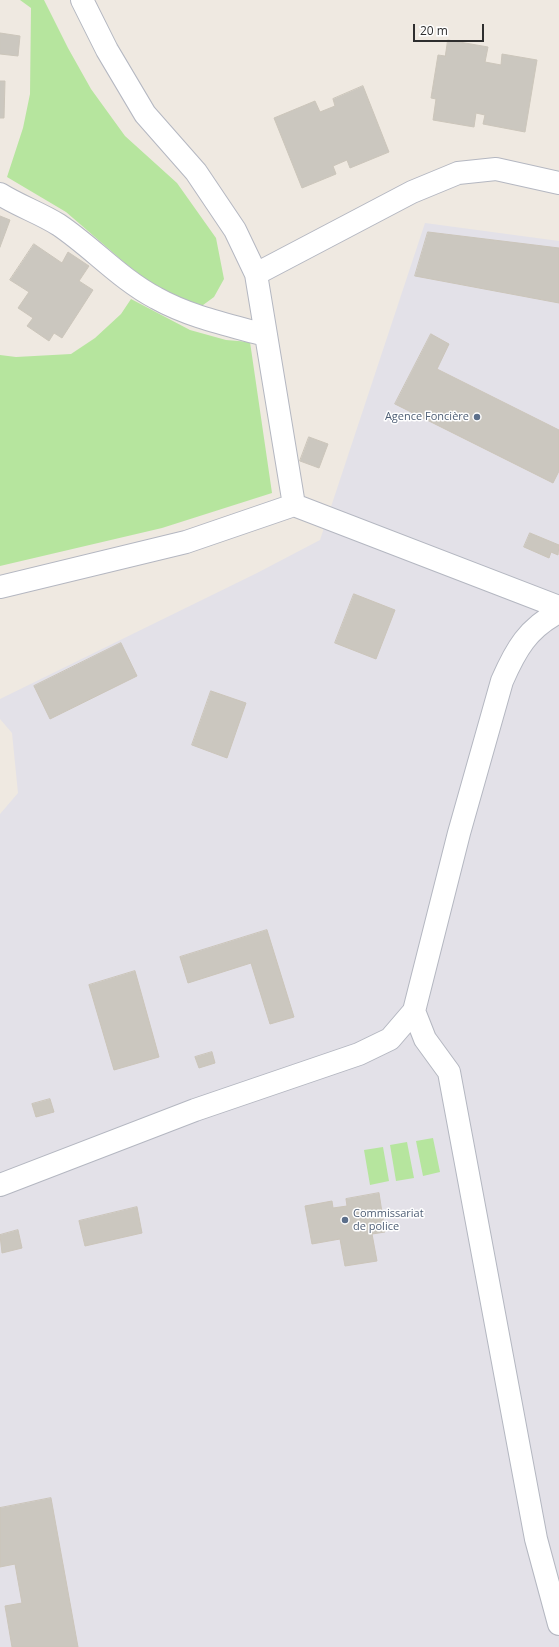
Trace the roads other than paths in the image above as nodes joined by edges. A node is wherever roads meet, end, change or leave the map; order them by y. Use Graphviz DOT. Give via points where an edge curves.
graph roads {
  1 [pos="82,0"];
  2 [pos="559,183"];
  3 [pos="0,194"];
  4 [pos="256,274"];
  5 [pos="266,335"];
  6 [pos="294,505"];
  7 [pos="0,587"];
  8 [pos="559,607"];
  9 [pos="559,612"];
  10 [pos="414,1011"];
  11 [pos="0,1185"];
  12 [pos="559,1624"];
  1 -- 4 [label="street" via="107,50 145,114 196,172 235,230"];
  2 -- 4 [label="street" via="496,169 458,173 412,192"];
  3 -- 5 [label="street" via="59,225 113,269 156,298 194,315"];
  4 -- 5 [label="street"];
  5 -- 6 [label="street"];
  6 -- 7 [label="street" via="186,542"];
  6 -- 8 [label="street"];
  9 -- 10 [label="street" via="525,637 502,681 459,833"];
  10 -- 11 [label="street" via="390,1038 359,1054 196,1110"];
  10 -- 12 [label="street" via="425,1039 449,1072 536,1539"];
}
